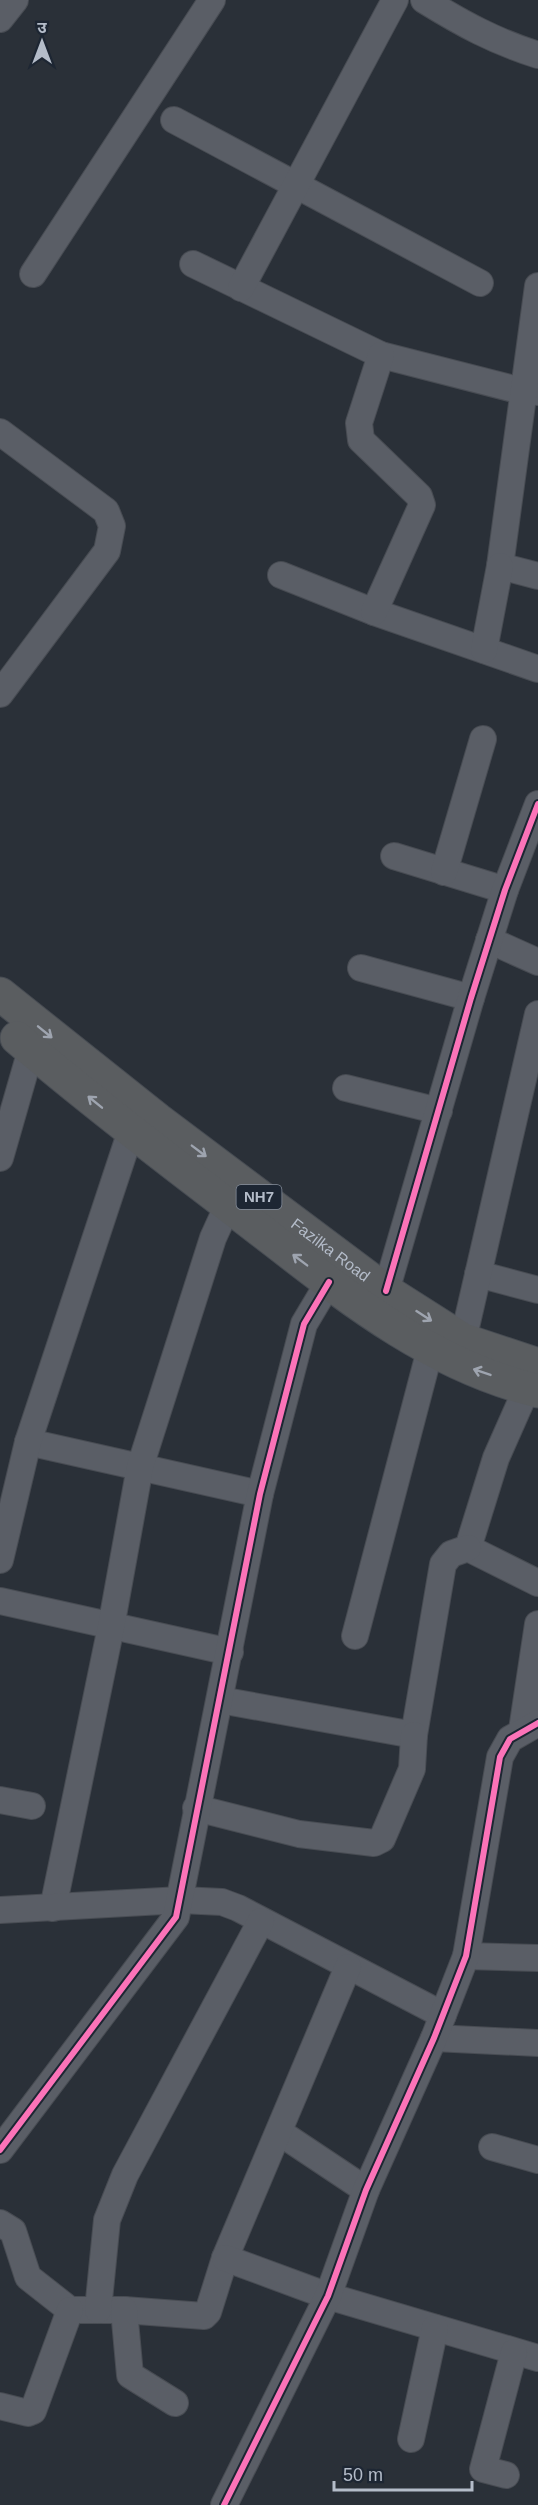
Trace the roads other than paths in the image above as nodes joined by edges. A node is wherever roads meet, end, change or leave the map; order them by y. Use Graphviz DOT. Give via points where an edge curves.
graph roads {
  1 [pos="15,0"];
  2 [pos="212,0"];
  3 [pos="395,0"];
  4 [pos="424,0"];
  5 [pos="0,19"];
  6 [pos="538,55"];
  7 [pos="174,120"];
  8 [pos="295,186"];
  9 [pos="194,264"];
  10 [pos="33,274"];
  11 [pos="480,283"];
  12 [pos="538,286"];
  13 [pos="241,288"];
  14 [pos="381,355"];
  15 [pos="530,391"];
  16 [pos="0,432"];
  17 [pos="500,566"];
  18 [pos="281,575"];
  19 [pos="538,576"];
  20 [pos="374,612"];
  21 [pos="484,650"];
  22 [pos="538,669"];
  23 [pos="0,694"];
  24 [pos="483,739"];
  25 [pos="538,804"];
  26 [pos="394,856"];
  27 [pos="444,872"];
  28 [pos="504,890"];
  29 [pos="489,940"];
  30 [pos="538,962"];
  31 [pos="361,968"];
  32 [pos="0,994"];
  33 [pos="471,998"];
  34 [pos="538,1014"];
  35 [pos="0,1024"];
  36 [pos="31,1050"];
  37 [pos="346,1088"];
  38 [pos="438,1111"];
  39 [pos="131,1131"];
  40 [pos="0,1158"];
  41 [pos="228,1205"];
  42 [pos="478,1274"];
  43 [pos="329,1282"];
  44 [pos="538,1290"];
  45 [pos="386,1291"];
  46 [pos="463,1340"];
  47 [pos="430,1350"];
  48 [pos="535,1373"];
  49 [pos="28,1442"];
  50 [pos="140,1467"];
  51 [pos="260,1494"];
  52 [pos="468,1548"];
  53 [pos="0,1560"];
  54 [pos="538,1583"];
  55 [pos="0,1601"];
  56 [pos="538,1624"];
  57 [pos="111,1627"];
  58 [pos="356,1636"];
  59 [pos="230,1652"];
  60 [pos="220,1700"];
  61 [pos="530,1727"];
  62 [pos="414,1735"];
  63 [pos="0,1800"];
  64 [pos="32,1806"];
  65 [pos="196,1808"];
  66 [pos="181,1900"];
  67 [pos="53,1908"];
  68 [pos="0,1910"];
  69 [pos="261,1922"];
  70 [pos="466,1956"];
  71 [pos="538,1958"];
  72 [pos="348,1967"];
  73 [pos="443,2014"];
  74 [pos="434,2038"];
  75 [pos="538,2043"];
  76 [pos="279,2132"];
  77 [pos="492,2147"];
  78 [pos="0,2150"];
  79 [pos="538,2160"];
  80 [pos="366,2190"];
  81 [pos="0,2223"];
  82 [pos="225,2258"];
  83 [pos="328,2296"];
  84 [pos="70,2310"];
  85 [pos="98,2310"];
  86 [pos="124,2310"];
  87 [pos="435,2328"];
  88 [pos="526,2355"];
  89 [pos="175,2403"];
  90 [pos="0,2406"];
  91 [pos="411,2439"];
  92 [pos="506,2475"];
  93 [pos="224,2505"];
  1 -- 5 [label="street"];
  2 -- 10 [label="street"];
  3 -- 8 [label="street"];
  4 -- 6 [label="street" via="475,32"];
  7 -- 8 [label="street"];
  8 -- 11 [label="street"];
  8 -- 13 [label="street"];
  9 -- 13 [label="street"];
  12 -- 15 [label="street"];
  13 -- 14 [label="street"];
  14 -- 15 [label="street"];
  14 -- 20 [label="street" via="360,423 361,440 419,496 422,505"];
  15 -- 17 [label="street"];
  16 -- 23 [label="street" via="106,512 112,526 107,551"];
  17 -- 19 [label="street"];
  17 -- 21 [label="street"];
  18 -- 20 [label="street"];
  20 -- 21 [label="street"];
  21 -- 22 [label="street"];
  24 -- 27 [label="street"];
  25 -- 28 [label="street"];
  26 -- 27 [label="street"];
  27 -- 28 [label="street"];
  28 -- 29 [label="street"];
  29 -- 30 [label="street"];
  29 -- 33 [label="street"];
  31 -- 33 [label="street"];
  32 -- 45 [label="highway, Fazilka Road / NH7, one-way" via="158,1120"];
  33 -- 38 [label="street"];
  34 -- 42 [label="street"];
  35 -- 36 [label="highway, Fazilka Road / NH7"];
  39 -- 36 [label="highway, Fazilka Road / NH7, one-way"];
  36 -- 40 [label="street"];
  37 -- 38 [label="street"];
  38 -- 45 [label="street"];
  39 -- 41 [label="highway, Fazilka Road / NH7"];
  39 -- 49 [label="street"];
  43 -- 41 [label="highway, Fazilka Road / NH7, one-way"];
  41 -- 50 [label="street" via="213,1238"];
  42 -- 44 [label="street"];
  42 -- 46 [label="street"];
  43 -- 47 [label="highway, Fazilka Road / NH7"];
  43 -- 51 [label="street" via="304,1324"];
  45 -- 46 [label="highway, Fazilka Road / NH7, one-way"];
  46 -- 48 [label="highway, Fazilka Road / NH7"];
  48 -- 47 [label="highway, Fazilka Road / NH7, one-way" via="453,1362"];
  47 -- 58 [label="street"];
  48 -- 52 [label="street" via="496,1458"];
  49 -- 50 [label="street"];
  49 -- 53 [label="street"];
  50 -- 51 [label="street"];
  50 -- 57 [label="street"];
  51 -- 59 [label="street"];
  52 -- 54 [label="street"];
  52 -- 62 [label="street" via="451,1554 442,1564"];
  55 -- 57 [label="street"];
  56 -- 61 [label="street"];
  57 -- 59 [label="street"];
  57 -- 67 [label="street"];
  59 -- 60 [label="street"];
  60 -- 62 [label="street"];
  60 -- 65 [label="street"];
  61 -- 70 [label="street" via="510,1739 500,1757"];
  62 -- 65 [label="street" via="412,1769 382,1839 374,1843 298,1834"];
  63 -- 64 [label="street"];
  65 -- 66 [label="street"];
  66 -- 67 [label="street"];
  66 -- 69 [label="street" via="222,1902"];
  66 -- 78 [label="street" via="168,1931"];
  67 -- 68 [label="street"];
  69 -- 72 [label="street"];
  69 -- 85 [label="street" via="124,2175 107,2220"];
  70 -- 71 [label="street"];
  70 -- 73 [label="street"];
  72 -- 73 [label="street"];
  72 -- 76 [label="street"];
  73 -- 74 [label="street"];
  74 -- 75 [label="street"];
  74 -- 80 [label="street"];
  76 -- 80 [label="street"];
  76 -- 82 [label="street"];
  77 -- 79 [label="street"];
  80 -- 83 [label="street"];
  81 -- 84 [label="street" via="13,2231 28,2277"];
  82 -- 83 [label="street"];
  82 -- 86 [label="street" via="204,2316"];
  83 -- 87 [label="street"];
  83 -- 93 [label="street"];
  84 -- 85 [label="street"];
  84 -- 90 [label="street" via="33,2411 28,2414"];
  85 -- 86 [label="street"];
  86 -- 89 [label="street" via="130,2375"];
  87 -- 88 [label="street"];
  87 -- 91 [label="street"];
  88 -- 92 [label="street" via="483,2469"];
}
